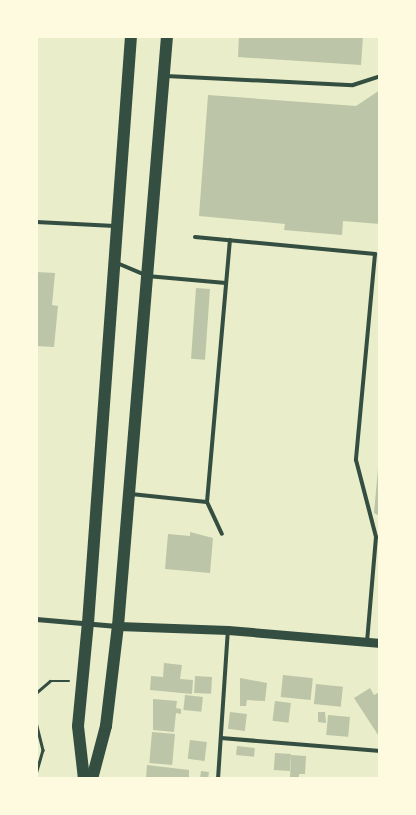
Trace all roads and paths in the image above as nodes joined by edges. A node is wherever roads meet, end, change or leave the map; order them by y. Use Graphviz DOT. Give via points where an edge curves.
graph roads {
  1 [pos="131,36"];
  2 [pos="167,36"];
  3 [pos="163,76"];
  4 [pos="380,76"];
  5 [pos="36,222"];
  6 [pos="117,226"];
  7 [pos="194,237"];
  8 [pos="230,240"];
  9 [pos="114,262"];
  10 [pos="147,276"];
  11 [pos="226,283"];
  12 [pos="129,494"];
  13 [pos="207,502"];
  14 [pos="222,534"];
  15 [pos="36,619"];
  16 [pos="88,623"];
  17 [pos="118,626"];
  18 [pos="228,630"];
  19 [pos="367,642"];
  20 [pos="380,643"];
  21 [pos="82,682"];
  22 [pos="36,694"];
  23 [pos="36,722"];
  24 [pos="221,738"];
  25 [pos="380,751"];
  26 [pos="36,774"];
  27 [pos="84,779"];
  28 [pos="92,779"];
  29 [pos="218,779"];
  1 -- 6 [label="main road"];
  2 -- 3 [label="main road"];
  3 -- 4 [label="lane" via="353,85"];
  3 -- 10 [label="main road"];
  5 -- 6 [label="lane"];
  6 -- 9 [label="main road"];
  7 -- 8 [label="lane"];
  8 -- 11 [label="lane"];
  8 -- 19 [label="lane" via="375,254 356,460 376,537"];
  9 -- 10 [label="lane"];
  9 -- 16 [label="main road"];
  10 -- 11 [label="lane"];
  10 -- 12 [label="main road"];
  11 -- 13 [label="lane"];
  12 -- 13 [label="lane"];
  12 -- 17 [label="main road"];
  13 -- 14 [label="lane"];
  15 -- 16 [label="street"];
  16 -- 17 [label="street"];
  16 -- 21 [label="main road"];
  17 -- 18 [label="street"];
  17 -- 28 [label="main road" via="106,726"];
  18 -- 19 [label="street"];
  18 -- 24 [label="lane"];
  19 -- 20 [label="street"];
  21 -- 22 [label="path" via="53,680"];
  21 -- 27 [label="main road" via="78,726"];
  23 -- 26 [label="path" via="43,750"];
  24 -- 25 [label="lane"];
  24 -- 29 [label="lane"];
}
